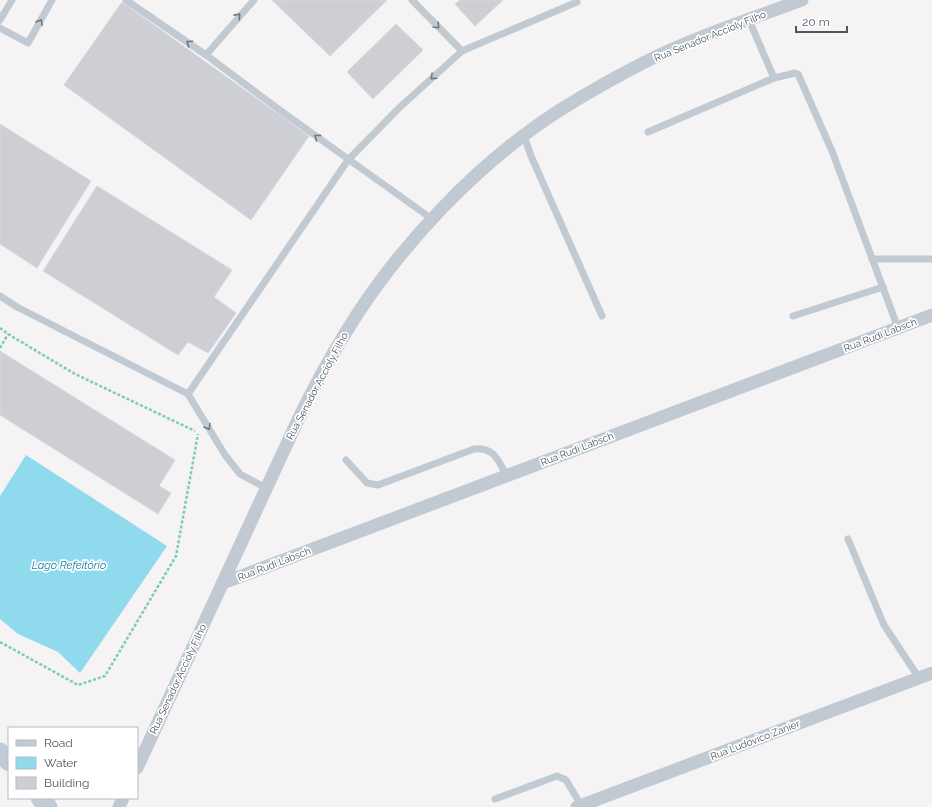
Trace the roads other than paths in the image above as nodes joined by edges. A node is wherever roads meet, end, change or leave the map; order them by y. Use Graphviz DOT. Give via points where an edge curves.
graph roads {
  1 [pos="12,0"];
  2 [pos="52,0"];
  3 [pos="126,0"];
  4 [pos="254,0"];
  5 [pos="412,0"];
  6 [pos="576,0"];
  7 [pos="802,0"];
  8 [pos="0,20"];
  9 [pos="749,20"];
  10 [pos="0,28"];
  11 [pos="462,51"];
  12 [pos="206,55"];
  13 [pos="774,78"];
  14 [pos="648,132"];
  15 [pos="524,136"];
  16 [pos="348,160"];
  17 [pos="432,219"];
  18 [pos="872,259"];
  19 [pos="932,259"];
  20 [pos="883,287"];
  21 [pos="0,296"];
  22 [pos="602,316"];
  23 [pos="793,316"];
  24 [pos="932,316"];
  25 [pos="898,328"];
  26 [pos="188,394"];
  27 [pos="346,460"];
  28 [pos="507,476"];
  29 [pos="266,488"];
  30 [pos="848,539"];
  31 [pos="223,583"];
  32 [pos="932,673"];
  33 [pos="919,678"];
  34 [pos="0,752"];
  35 [pos="8,761"];
  36 [pos="138,766"];
  37 [pos="41,799"];
  38 [pos="495,799"];
  39 [pos="579,806"];
  40 [pos="48,807"];
  1 -- 8 [label="lane"];
  10 -- 2 [label="lane, one-way" via="28,43"];
  12 -- 3 [label="lane, one-way"];
  12 -- 4 [label="lane, one-way"];
  5 -- 11 [label="lane, one-way"];
  6 -- 11 [label="lane" via="577,2"];
  7 -- 9 [label="street, Rua Senador Accioly Filho"];
  9 -- 13 [label="lane"];
  9 -- 15 [label="street, Rua Senador Accioly Filho" via="650,60 566,107"];
  11 -- 16 [label="lane, one-way" via="399,108"];
  16 -- 12 [label="lane, one-way"];
  13 -- 14 [label="lane"];
  13 -- 18 [label="lane" via="798,74 832,151"];
  15 -- 17 [label="street, Rua Senador Accioly Filho" via="465,185"];
  15 -- 22 [label="lane"];
  16 -- 17 [label="lane"];
  16 -- 26 [label="lane"];
  17 -- 29 [label="street, Rua Senador Accioly Filho" via="405,250 346,331 321,374"];
  18 -- 19 [label="lane"];
  18 -- 20 [label="lane"];
  20 -- 23 [label="lane"];
  20 -- 25 [label="lane"];
  21 -- 26 [label="lane"];
  24 -- 25 [label="street, Rua Rudi Labsch"];
  25 -- 28 [label="street, Rua Rudi Labsch"];
  26 -- 29 [label="lane, one-way" via="225,455 240,474"];
  27 -- 28 [label="lane" via="367,483 378,485 474,449 483,448 492,452"];
  28 -- 31 [label="street, Rua Rudi Labsch"];
  29 -- 31 [label="street, Rua Senador Accioly Filho"];
  30 -- 33 [label="lane" via="884,625"];
  31 -- 36 [label="street, Rua Senador Accioly Filho"];
  32 -- 33 [label="street, Rua Ludovico Zanier"];
  33 -- 39 [label="street, Rua Ludovico Zanier"];
  34 -- 35 [label="main road"];
  37 -- 40 [label="main road"];
  38 -- 39 [label="lane" via="557,776 566,780"];
}
